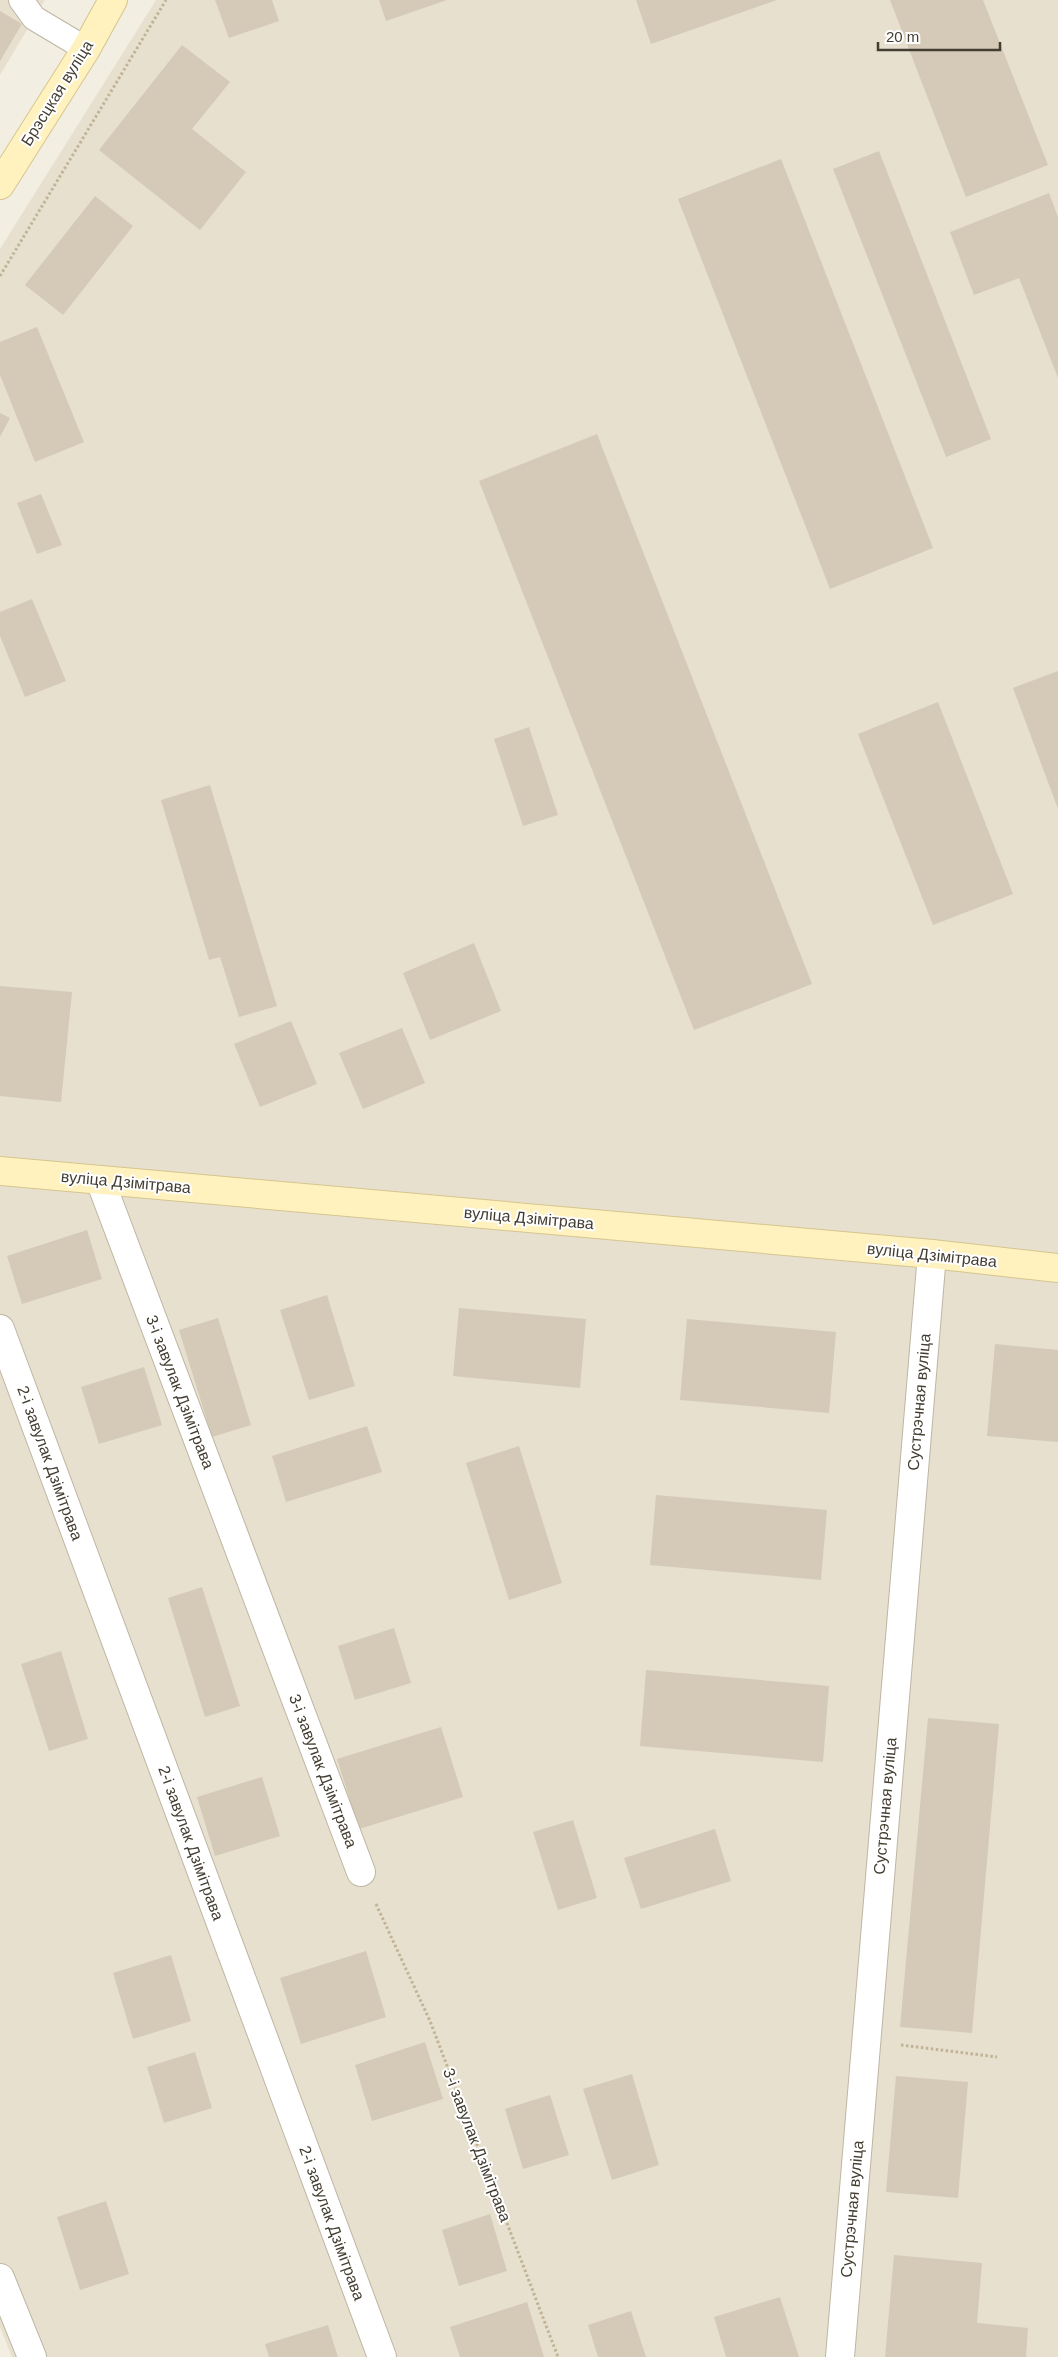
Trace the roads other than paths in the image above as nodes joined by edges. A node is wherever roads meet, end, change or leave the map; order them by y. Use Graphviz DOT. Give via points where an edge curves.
graph roads {
  1 [pos="21,0"];
  2 [pos="113,0"];
  3 [pos="86,49"];
  4 [pos="0,185"];
  5 [pos="0,1171"];
  6 [pos="100,1180"];
  7 [pos="932,1254"];
  8 [pos="1058,1268"];
  9 [pos="0,1329"];
  10 [pos="361,1872"];
  11 [pos="0,2278"];
  12 [pos="32,2357"];
  13 [pos="382,2357"];
  14 [pos="840,2357"];
  1 -- 3 [label="lane" via="34,18"];
  2 -- 3 [label="street, Брэсцкая вуліца"];
  3 -- 4 [label="street, Брэсцкая вуліца"];
  5 -- 6 [label="street, вуліца Дзімітрава"];
  6 -- 7 [label="street, вуліца Дзімітрава"];
  6 -- 10 [label="street, 3-і завулак Дзімітрава"];
  7 -- 8 [label="street, вуліца Дзімітрава"];
  7 -- 14 [label="street, Сустрэчная вуліца"];
  9 -- 13 [label="street, 2-і завулак Дзімітрава"];
  11 -- 12 [label="street"];
}
